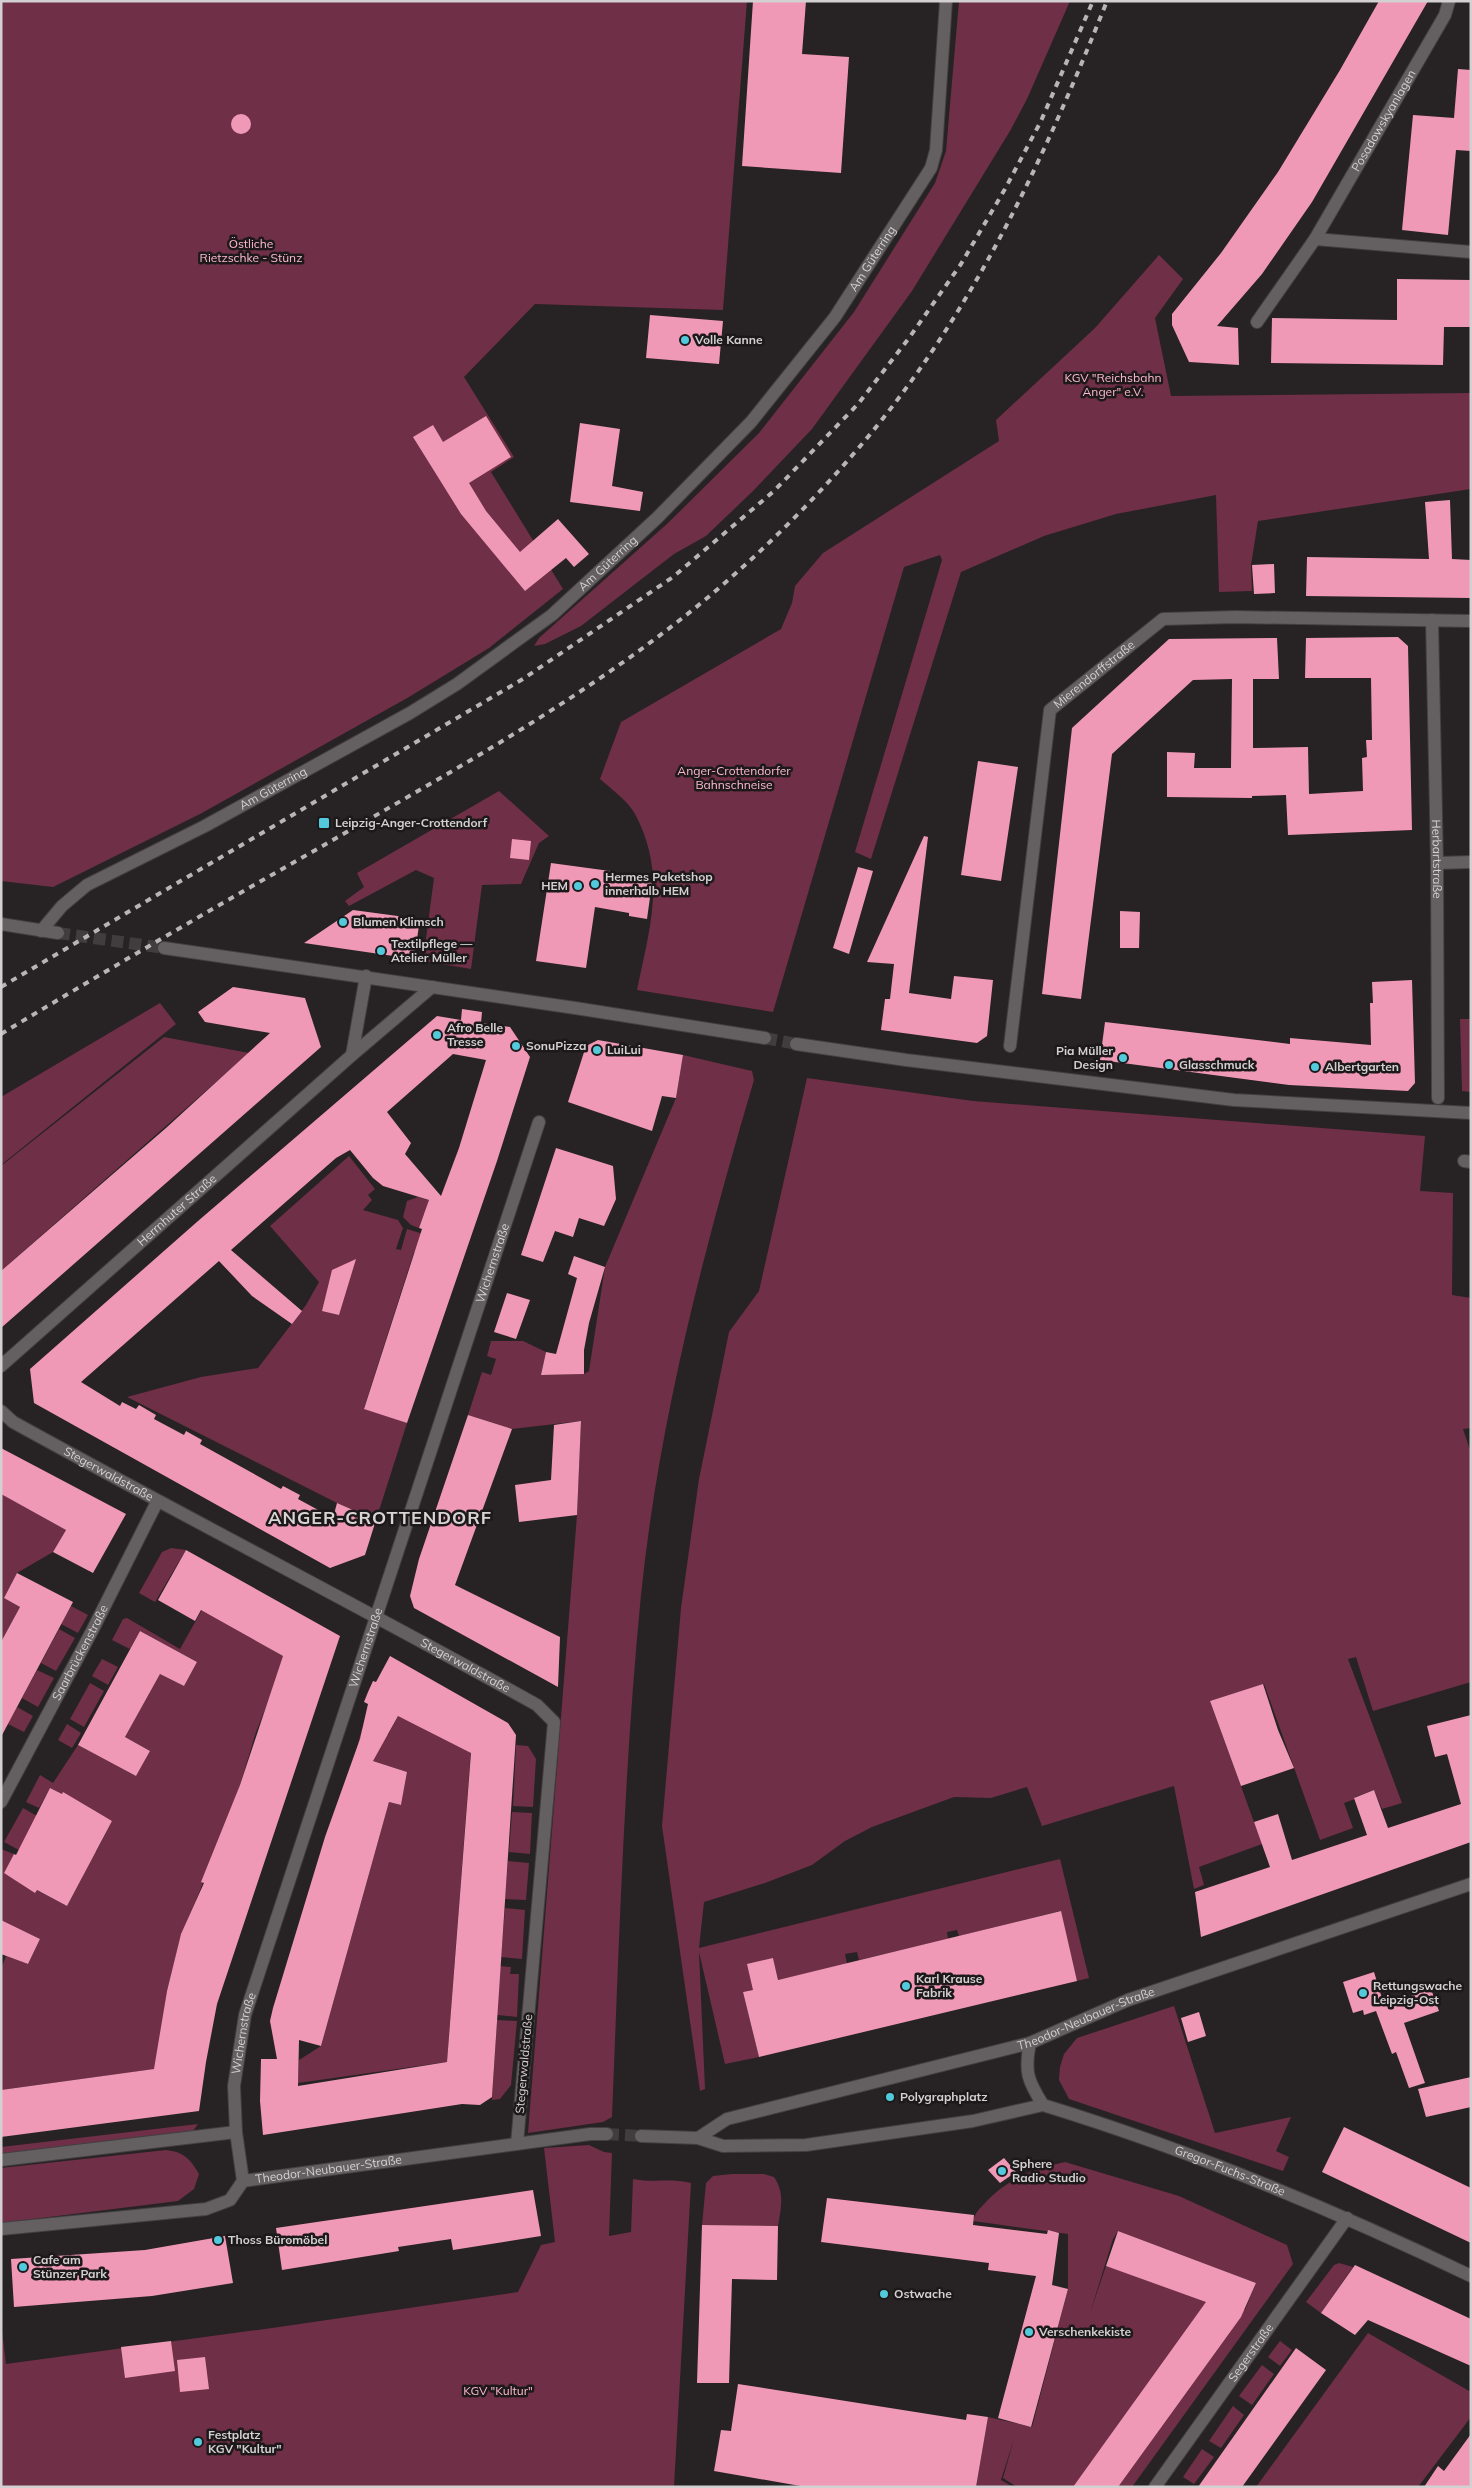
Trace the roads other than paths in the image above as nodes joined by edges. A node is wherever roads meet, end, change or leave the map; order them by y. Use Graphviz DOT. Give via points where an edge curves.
graph roads {
  1 [pos="946,1"];
  2 [pos="1449,1"];
  3 [pos="1315,239"];
  4 [pos="1471,252"];
  5 [pos="1257,322"];
  6 [pos="1432,620"];
  7 [pos="1471,621"];
  8 [pos="1471,862"];
  9 [pos="1437,863"];
  10 [pos="1,924"];
  11 [pos="41,931"];
  12 [pos="58,933"];
  13 [pos="164,948"];
  14 [pos="366,976"];
  15 [pos="432,987"];
  16 [pos="765,1038"];
  17 [pos="796,1044"];
  18 [pos="1010,1046"];
  19 [pos="352,1055"];
  20 [pos="1438,1098"];
  21 [pos="1471,1113"];
  22 [pos="539,1122"];
  23 [pos="1,1366"];
  24 [pos="1,1411"];
  25 [pos="157,1502"];
  26 [pos="375,1615"];
  27 [pos="1,1802"];
  28 [pos="1471,1884"];
  29 [pos="1030,2043"];
  30 [pos="1043,2105"];
  31 [pos="236,2132"];
  32 [pos="607,2134"];
  33 [pos="641,2136"];
  34 [pos="698,2138"];
  35 [pos="517,2144"];
  36 [pos="1,2160"];
  37 [pos="244,2181"];
  38 [pos="1347,2218"];
  39 [pos="1,2230"];
  40 [pos="1471,2276"];
  41 [pos="1155,2487"];
  1 -- 11 [label="street, Am Güterring" via="932,168 835,317 738,436 657,518 552,615 499,655 410,713 205,826 87,885 62,906"];
  2 -- 3 [label="street, Posadowskyanlagen" via="1445,15"];
  3 -- 4 [label="street"];
  3 -- 5 [label="street, Posadowskyanlagen"];
  6 -- 7 [label="street, Mierendorffstraße"];
  6 -- 9 [label="street, Herbartstraße"];
  6 -- 18 [label="street, Mierendorffstraße" via="1163,619 1050,710"];
  8 -- 9 [label="street"];
  9 -- 20 [label="street, Herbartstraße"];
  10 -- 11 [label="street"];
  11 -- 12 [label="street"];
  13 -- 14 [label="street"];
  14 -- 15 [label="street"];
  14 -- 19 [label="street"];
  15 -- 16 [label="street"];
  15 -- 19 [label="street, Herrnhuter Straße"];
  17 -- 21 [label="street" via="1234,1100"];
  19 -- 23 [label="street, Herrnhuter Straße"];
  22 -- 26 [label="street, Wichernstraße"];
  24 -- 25 [label="street, Stegerwaldstraße" via="12,1422"];
  25 -- 26 [label="street, Stegerwaldstraße"];
  25 -- 27 [label="street, Saarbrückenstraße"];
  26 -- 31 [label="street, Wichernstraße" via="245,2015 234,2086"];
  26 -- 35 [label="street, Stegerwaldstraße" via="537,1705 554,1722"];
  28 -- 29 [label="street, Theodor-Neubauer-Straße" via="1128,2000"];
  29 -- 30 [label="street" via="1026,2064 1031,2085"];
  29 -- 34 [label="street, Theodor-Neubauer-Straße" via="727,2119"];
  30 -- 34 [label="street" via="973,2121 806,2145 723,2146"];
  30 -- 38 [label="street, Gregor-Fuchs-Straße" via="1170,2146"];
  31 -- 36 [label="street"];
  31 -- 37 [label="street, Wichernstraße"];
  32 -- 35 [label="street, Theodor-Neubauer-Straße"];
  33 -- 34 [label="street"];
  35 -- 37 [label="street, Theodor-Neubauer-Straße"];
  37 -- 39 [label="street, Theodor-Neubauer-Straße" via="230,2200 206,2208"];
  38 -- 40 [label="street, Gregor-Fuchs-Straße"];
  38 -- 41 [label="street, Segerstraße"];
}
